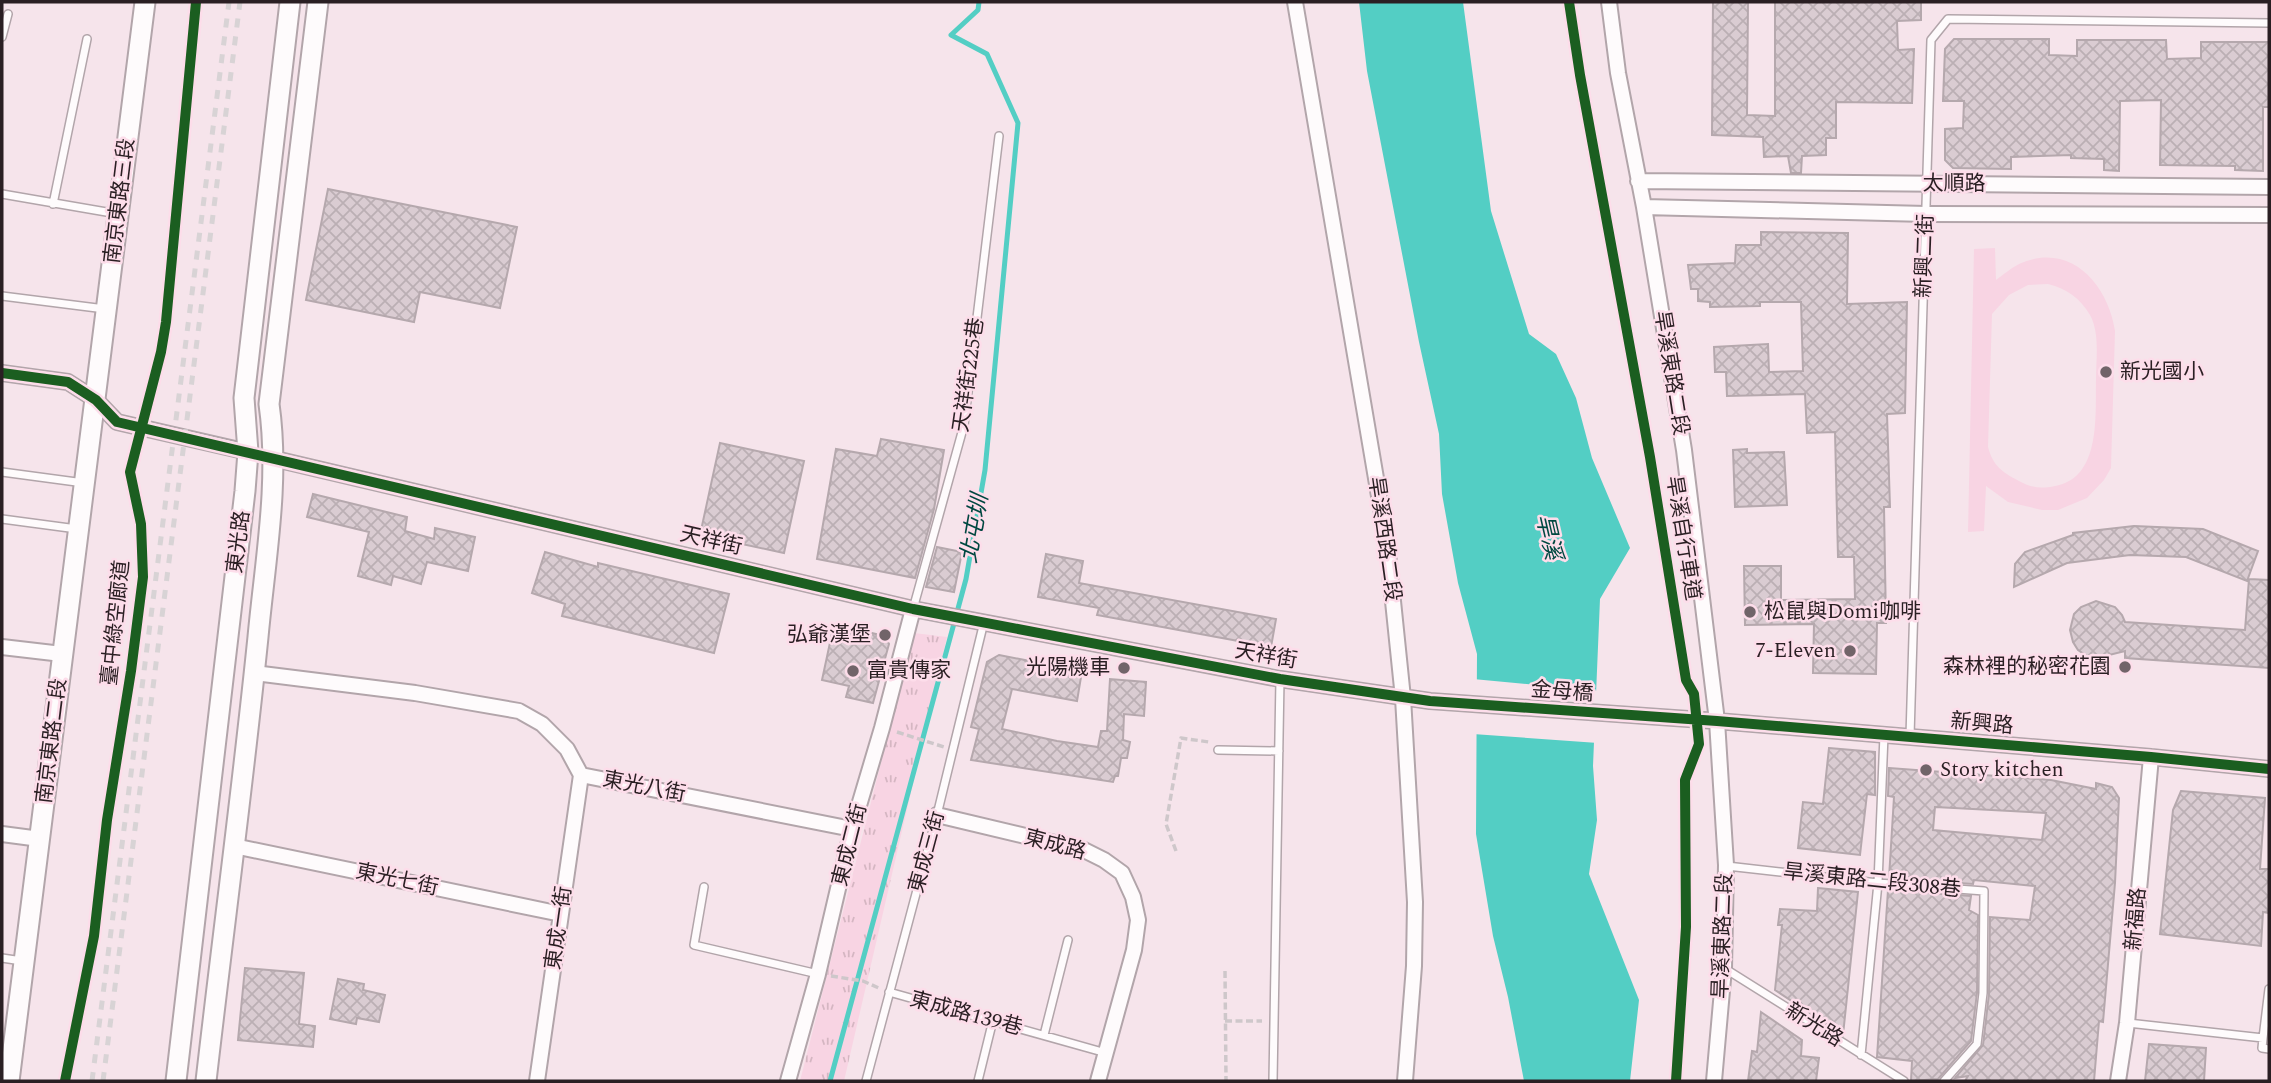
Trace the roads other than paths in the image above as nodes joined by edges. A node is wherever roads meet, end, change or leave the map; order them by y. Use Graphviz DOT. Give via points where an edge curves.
graph roads {
  1 [pos="145,2"];
  2 [pos="290,2"];
  3 [pos="318,2"];
  4 [pos="1296,2"];
  5 [pos="1609,2"];
  6 [pos="8,14"];
  7 [pos="2269,23"];
  8 [pos="2,37"];
  9 [pos="87,39"];
  10 [pos="999,136"];
  11 [pos="1638,181"];
  12 [pos="1927,184"];
  13 [pos="2269,187"];
  14 [pos="2,194"];
  15 [pos="53,204"];
  16 [pos="1644,207"];
  17 [pos="118,214"];
  18 [pos="1926,214"];
  19 [pos="2269,215"];
  20 [pos="2,296"];
  21 [pos="106,309"];
  22 [pos="2,373"];
  23 [pos="96,400"];
  24 [pos="248,452"];
  25 [pos="271,458"];
  26 [pos="2,472"];
  27 [pos="85,483"];
  28 [pos="2,519"];
  29 [pos="80,529"];
  30 [pos="913,609"];
  31 [pos="984,622"];
  32 [pos="2,647"];
  33 [pos="62,654"];
  34 [pos="254,673"];
  35 [pos="1280,679"];
  36 [pos="1403,698"];
  37 [pos="1430,701"];
  38 [pos="1692,721"];
  39 [pos="1717,721"];
  40 [pos="1884,735"];
  41 [pos="1910,737"];
  42 [pos="1218,750"];
  43 [pos="1279,751"];
  44 [pos="2151,757"];
  45 [pos="2269,769"];
  46 [pos="581,775"];
  47 [pos="937,815"];
  48 [pos="852,829"];
  49 [pos="2,834"];
  50 [pos="40,839"];
  51 [pos="234,846"];
  52 [pos="1726,866"];
  53 [pos="1878,883"];
  54 [pos="704,887"];
  55 [pos="561,914"];
  56 [pos="1068,940"];
  57 [pos="2,958"];
  58 [pos="25,961"];
  59 [pos="1724,968"];
  60 [pos="818,974"];
  61 [pos="2269,989"];
  62 [pos="889,992"];
  63 [pos="993,1020"];
  64 [pos="2127,1023"];
  65 [pos="1044,1035"];
  66 [pos="2263,1038"];
  67 [pos="2269,1049"];
  68 [pos="1106,1053"];
  69 [pos="1861,1055"];
  70 [pos="9,1081"];
  71 [pos="176,1081"];
  72 [pos="206,1081"];
  73 [pos="537,1081"];
  74 [pos="788,1081"];
  75 [pos="866,1081"];
  76 [pos="978,1081"];
  77 [pos="1098,1081"];
  78 [pos="1273,1081"];
  79 [pos="1405,1081"];
  80 [pos="1714,1081"];
  81 [pos="1904,1081"];
  82 [pos="1944,1081"];
  83 [pos="2118,1081"];
  1 -- 17 [label="street, 南京東路三段"];
  2 -- 24 [label="street, 東光路" via="244,398"];
  3 -- 25 [label="street, 東光路" via="269,404"];
  4 -- 36 [label="street, 旱溪西路二段" via="1387,543"];
  5 -- 11 [label="street, 旱溪東路二段"];
  6 -- 8 [label="lane"];
  7 -- 12 [label="lane, 新興二街" via="1948,19 1931,40"];
  9 -- 15 [label="lane"];
  10 -- 30 [label="lane, 天祥街225巷" via="964,425"];
  11 -- 12 [label="street, 太順路"];
  11 -- 16 [label="street, 旱溪東路二段"];
  12 -- 13 [label="street, 太順路"];
  12 -- 18 [label="lane, 新興二街"];
  14 -- 15 [label="lane"];
  15 -- 17 [label="lane"];
  16 -- 18 [label="street, 太順路"];
  16 -- 39 [label="street, 旱溪東路二段" via="1684,450"];
  17 -- 21 [label="street, 南京東路三段"];
  18 -- 19 [label="street, 太順路"];
  18 -- 41 [label="lane, 新興二街"];
  20 -- 21 [label="lane"];
  21 -- 23 [label="street, 南京東路三段"];
  22 -- 23 [label="street, 天祥街" via="68,382"];
  23 -- 24 [label="street, 天祥街" via="117,422"];
  23 -- 27 [label="street, 南京東路二段"];
  24 -- 25 [label="street, 天祥街"];
  24 -- 71 [label="street, 東光路"];
  25 -- 30 [label="street, 天祥街"];
  25 -- 34 [label="street, 東光路"];
  26 -- 27 [label="lane"];
  27 -- 29 [label="street, 南京東路二段"];
  28 -- 29 [label="lane"];
  29 -- 33 [label="street, 南京東路二段"];
  30 -- 31 [label="street, 天祥街"];
  30 -- 48 [label="street, 東成二街"];
  31 -- 35 [label="street, 天祥街"];
  31 -- 47 [label="lane, 東成三街"];
  32 -- 33 [label="street"];
  33 -- 50 [label="street, 南京東路二段"];
  34 -- 46 [label="street, 東光八街" via="519,711 542,724 567,749"];
  34 -- 51 [label="street, 東光路"];
  35 -- 36 [label="street, 天祥街"];
  35 -- 43 [label="lane, 天祥街"];
  36 -- 37 [label="street, 天祥街"];
  36 -- 79 [label="street, 旱溪西路二段" via="1415,902"];
  37 -- 38 [label="street, 金母橋"];
  38 -- 39 [label="street, 新興路"];
  39 -- 40 [label="street, 新興路"];
  39 -- 52 [label="street, 旱溪東路二段"];
  40 -- 41 [label="street, 新興路"];
  40 -- 53 [label="lane"];
  41 -- 44 [label="street, 新興路"];
  42 -- 43 [label="lane"];
  43 -- 78 [label="lane, 天祥街"];
  44 -- 45 [label="street, 新興路"];
  44 -- 64 [label="street, 新福路"];
  46 -- 48 [label="street, 東光八街"];
  46 -- 55 [label="street, 東成一街"];
  47 -- 62 [label="lane, 東成三街"];
  47 -- 68 [label="street, 東成路" via="1084,850 1122,873 1138,920"];
  48 -- 60 [label="street, 東成二街"];
  49 -- 50 [label="street"];
  50 -- 58 [label="street, 南京東路二段"];
  51 -- 55 [label="street, 東光七街"];
  51 -- 72 [label="street, 東光路"];
  52 -- 53 [label="lane, 旱溪東路二段308巷"];
  52 -- 59 [label="street, 旱溪東路二段"];
  53 -- 69 [label="lane"];
  53 -- 82 [label="lane, 旱溪東路二段308巷" via="1984,891 1983,993 1976,1044"];
  54 -- 60 [label="lane" via="694,945"];
  55 -- 73 [label="street, 東成一街"];
  56 -- 65 [label="lane, 東成路139巷"];
  57 -- 58 [label="lane"];
  58 -- 70 [label="street, 南京東路二段"];
  59 -- 69 [label="lane, 新光路"];
  59 -- 80 [label="street, 旱溪東路二段"];
  60 -- 74 [label="street, 東成二街"];
  61 -- 66 [label="lane"];
  62 -- 63 [label="lane, 東成路139巷"];
  62 -- 75 [label="lane, 東成三街"];
  63 -- 65 [label="lane, 東成路139巷"];
  63 -- 76 [label="lane"];
  64 -- 66 [label="lane"];
  64 -- 83 [label="street, 新福路"];
  65 -- 68 [label="lane, 東成路139巷"];
  66 -- 67 [label="lane" via="2262,1048"];
  68 -- 77 [label="street, 東成路"];
  69 -- 81 [label="lane, 新光路"];
}
